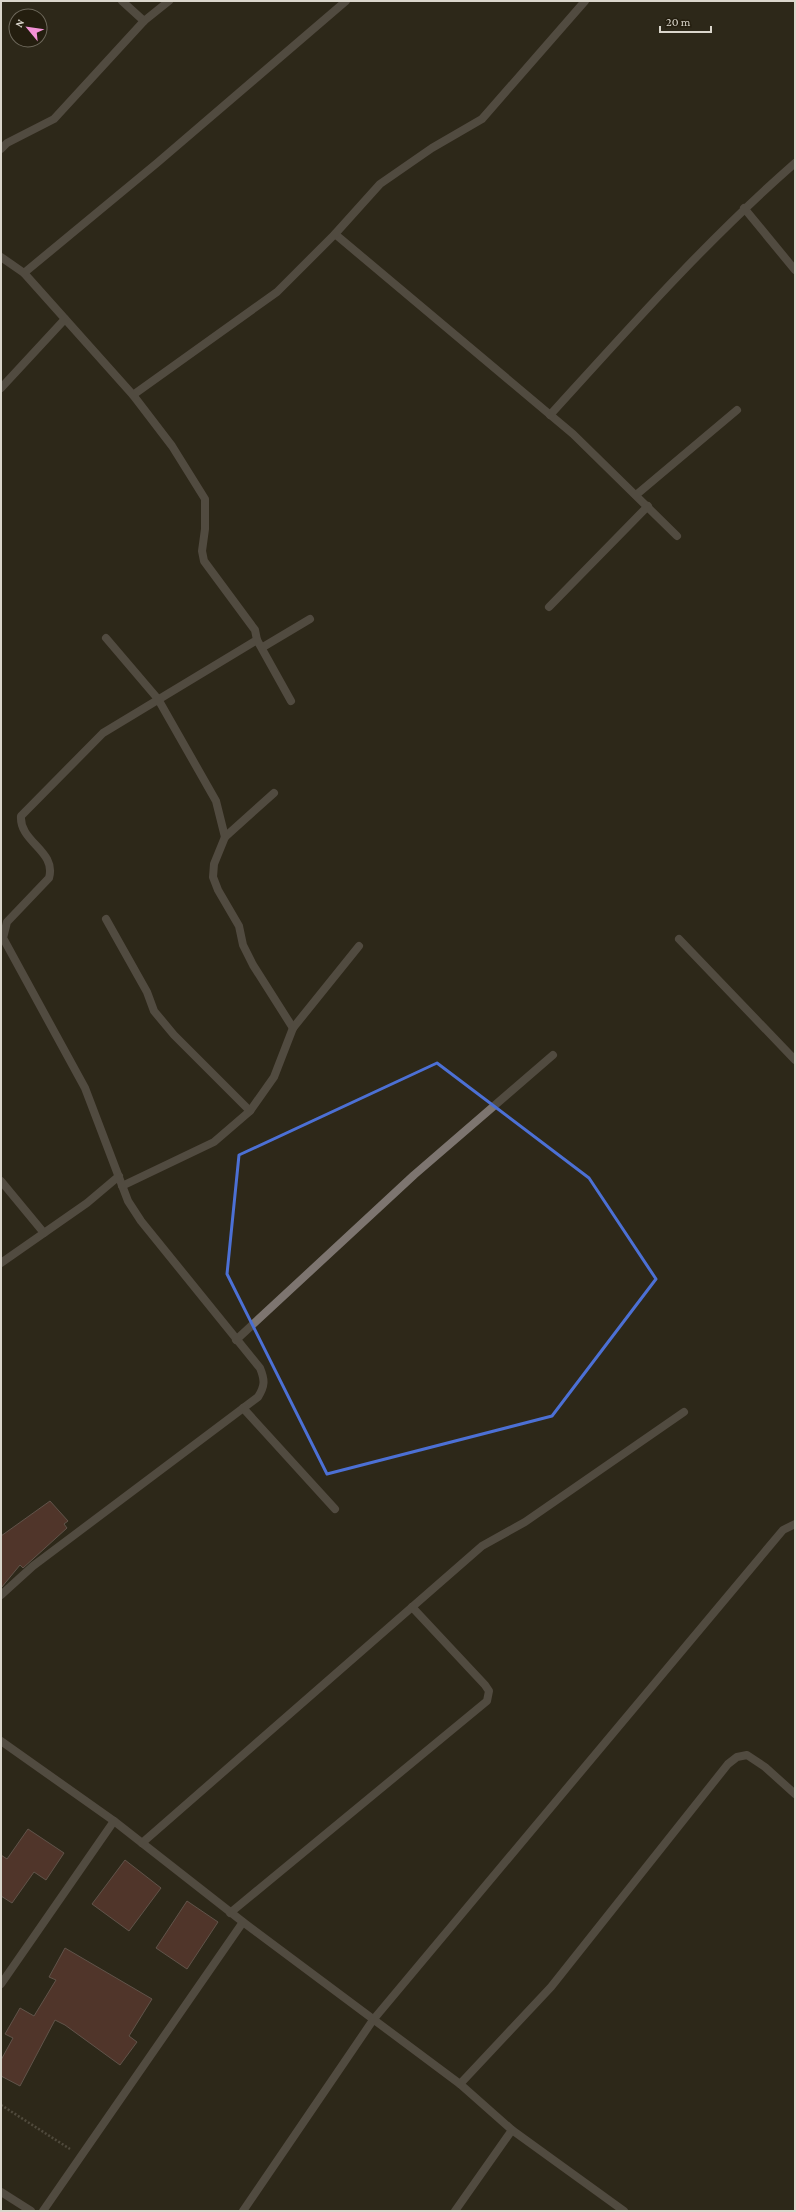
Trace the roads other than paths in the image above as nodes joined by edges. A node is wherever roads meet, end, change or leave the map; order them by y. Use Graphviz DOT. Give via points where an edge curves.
graph roads {
  1 [pos="122,1"];
  2 [pos="169,1"];
  3 [pos="346,1"];
  4 [pos="584,1"];
  5 [pos="144,21"];
  6 [pos="3,143"];
  7 [pos="795,163"];
  8 [pos="744,208"];
  9 [pos="335,234"];
  10 [pos="1,257"];
  11 [pos="795,270"];
  12 [pos="24,273"];
  13 [pos="65,319"];
  14 [pos="1,388"];
  15 [pos="133,395"];
  16 [pos="737,410"];
  17 [pos="550,415"];
  18 [pos="636,495"];
  19 [pos="648,506"];
  20 [pos="677,536"];
  21 [pos="549,607"];
  22 [pos="310,619"];
  23 [pos="106,638"];
  24 [pos="258,640"];
  25 [pos="264,648"];
  26 [pos="158,699"];
  27 [pos="291,700"];
  28 [pos="274,793"];
  29 [pos="225,836"];
  30 [pos="106,920"];
  31 [pos="679,939"];
  32 [pos="359,946"];
  33 [pos="293,1028"];
  34 [pos="553,1055"];
  35 [pos="795,1060"];
  36 [pos="250,1111"];
  37 [pos="119,1176"];
  38 [pos="1,1181"];
  39 [pos="122,1186"];
  40 [pos="44,1234"];
  41 [pos="1,1263"];
  42 [pos="236,1340"];
  43 [pos="243,1408"];
  44 [pos="684,1412"];
  45 [pos="335,1509"];
  46 [pos="795,1524"];
  47 [pos="1,1595"];
  48 [pos="412,1607"];
  49 [pos="1,1741"];
  50 [pos="795,1794"];
  51 [pos="114,1821"];
  52 [pos="142,1843"];
  53 [pos="230,1913"];
  54 [pos="243,1922"];
  55 [pos="1,1984"];
  56 [pos="373,2020"];
  57 [pos="460,2084"];
  58 [pos="512,2130"];
  59 [pos="1,2192"];
  60 [pos="31,2211"];
  61 [pos="43,2211"];
  62 [pos="243,2211"];
  63 [pos="455,2211"];
  64 [pos="624,2211"];
  1 -- 5 [label="street"];
  2 -- 5 [label="street"];
  3 -- 12 [label="street"];
  4 -- 9 [label="street" via="482,119 432,148 380,184"];
  5 -- 6 [label="street" via="54,119"];
  7 -- 8 [label="street"];
  8 -- 11 [label="street"];
  8 -- 17 [label="street" via="642,312"];
  9 -- 15 [label="street" via="276,292"];
  9 -- 17 [label="street"];
  10 -- 12 [label="street"];
  12 -- 13 [label="street"];
  13 -- 14 [label="street"];
  13 -- 15 [label="street"];
  15 -- 24 [label="street" via="172,446 205,499 202,551 204,561 255,630"];
  16 -- 18 [label="street"];
  17 -- 18 [label="street"];
  18 -- 19 [label="street"];
  19 -- 20 [label="street"];
  19 -- 21 [label="street"];
  22 -- 25 [label="street"];
  23 -- 26 [label="street"];
  24 -- 25 [label="street"];
  24 -- 26 [label="street"];
  25 -- 27 [label="street"];
  26 -- 29 [label="street" via="216,801"];
  26 -- 37 [label="street" via="103,733 21,816 23,831 50,861 51,871 49,878 7,922 3,938 85,1088"];
  28 -- 29 [label="street"];
  29 -- 33 [label="street" via="214,864 213,877 239,926 243,945 253,965"];
  30 -- 36 [label="street" via="147,992 154,1011 174,1035"];
  31 -- 35 [label="street"];
  32 -- 33 [label="street"];
  33 -- 36 [label="street" via="274,1077"];
  34 -- 42 [label="street" via="414,1175"];
  36 -- 39 [label="street" via="214,1142"];
  37 -- 39 [label="street"];
  37 -- 40 [label="street"];
  38 -- 40 [label="street"];
  39 -- 42 [label="street" via="141,1221"];
  40 -- 41 [label="street"];
  42 -- 43 [label="street" via="260,1368 265,1380 258,1397"];
  43 -- 45 [label="street"];
  43 -- 47 [label="street" via="33,1566"];
  44 -- 48 [label="street" via="525,1522 482,1546"];
  46 -- 56 [label="street" via="783,1530 750,1568"];
  48 -- 52 [label="street"];
  48 -- 53 [label="street" via="485,1685 489,1691 487,1701"];
  49 -- 51 [label="street"];
  50 -- 57 [label="street" via="765,1767 747,1755 737,1757 728,1764 551,1986"];
  51 -- 52 [label="street"];
  51 -- 55 [label="street"];
  52 -- 53 [label="street"];
  53 -- 54 [label="street"];
  54 -- 56 [label="street"];
  54 -- 61 [label="street"];
  56 -- 57 [label="street"];
  56 -- 62 [label="street"];
  57 -- 58 [label="street"];
  58 -- 63 [label="street"];
  58 -- 64 [label="street"];
  59 -- 60 [label="street"];
}
